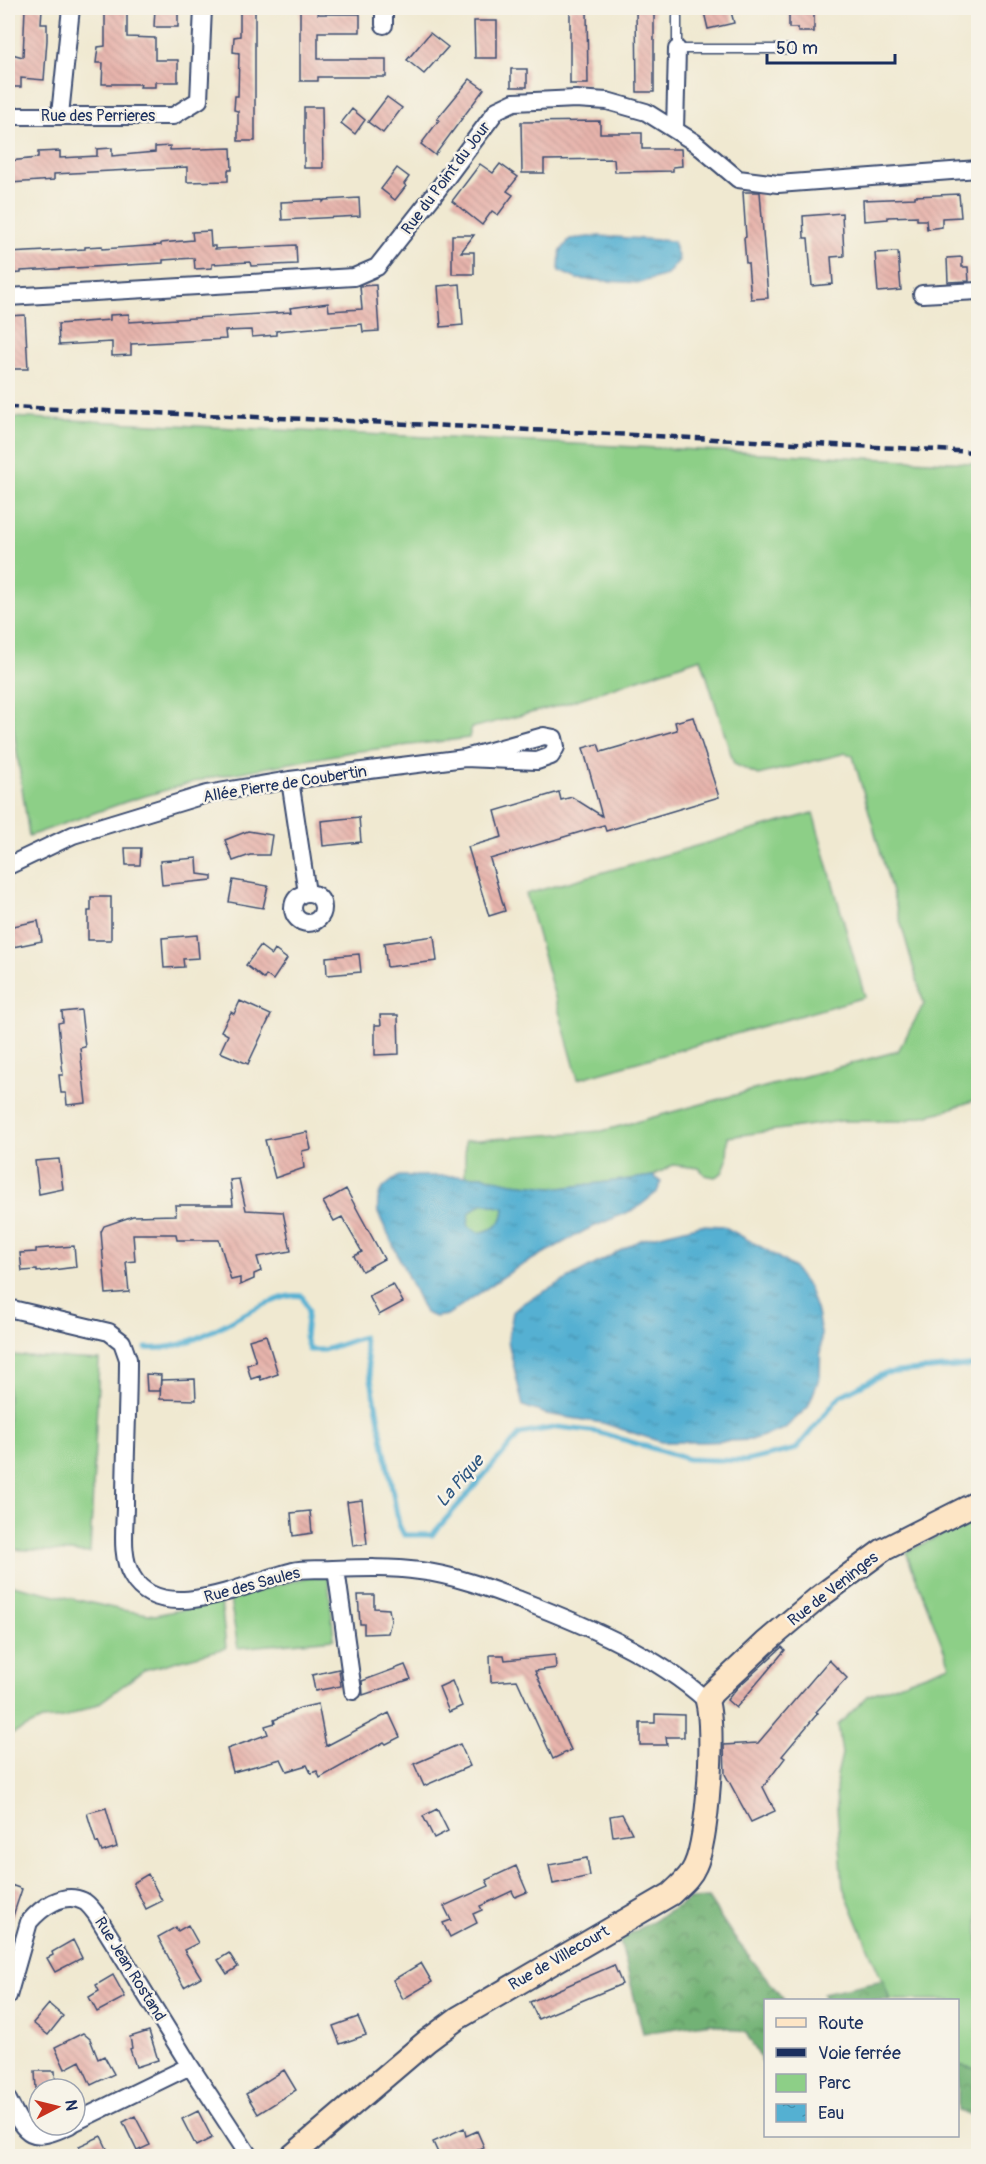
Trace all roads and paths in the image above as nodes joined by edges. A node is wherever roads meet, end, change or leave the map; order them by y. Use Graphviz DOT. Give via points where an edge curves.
graph roads {
  1 [pos="71,8"];
  2 [pos="203,8"];
  3 [pos="384,8"];
  4 [pos="677,17"];
  5 [pos="384,25"];
  6 [pos="676,49"];
  7 [pos="788,49"];
  8 [pos="60,115"];
  9 [pos="8,116"];
  10 [pos="675,130"];
  11 [pos="978,169"];
  12 [pos="978,291"];
  13 [pos="922,294"];
  14 [pos="8,297"];
  15 [pos="465,758"];
  16 [pos="290,780"];
  17 [pos="8,866"];
  18 [pos="307,894"];
  19 [pos="8,1308"];
  20 [pos="978,1502"];
  21 [pos="336,1569"];
  22 [pos="353,1691"];
  23 [pos="707,1701"];
  24 [pos="8,1996"];
  25 [pos="190,2066"];
  26 [pos="8,2100"];
  27 [pos="87,2116"];
  28 [pos="27,2132"];
  29 [pos="249,2157"];
  30 [pos="292,2157"];
  1 -- 8 [label="street"];
  2 -- 8 [label="street, Rue des Perrieres" via="199,100 173,116"];
  3 -- 5 [label="street"];
  4 -- 6 [label="lane"];
  6 -- 7 [label="lane"];
  6 -- 10 [label="street"];
  8 -- 9 [label="street, Rue des Perrieres"];
  10 -- 11 [label="street, Rue du Point du Jour" via="738,179 778,184"];
  10 -- 14 [label="street, Rue du Point du Jour" via="646,112 607,101 514,102 497,110 376,267 354,277"];
  12 -- 13 [label="street"];
  15 -- 16 [label="street, Allée Pierre de Coubertin"];
  16 -- 17 [label="street, Allée Pierre de Coubertin" via="207,794 151,810 73,835"];
  16 -- 18 [label="street"];
  19 -- 21 [label="street, Rue des Saules" via="109,1332 122,1342 128,1359 126,1561 140,1587 165,1599 196,1599 294,1571"];
  20 -- 23 [label="street, Rue de Veninges" via="883,1550 765,1643"];
  21 -- 22 [label="street"];
  21 -- 23 [label="street, Rue des Saules" via="421,1571 464,1580 591,1630 674,1676"];
  23 -- 30 [label="street, Rue de Villecourt" via="711,1723 705,1828 699,1856 685,1881 671,1894 458,2018"];
  24 -- 25 [label="street, Rue Jean Rostand" via="29,1922 49,1904 74,1898 85,1901"];
  25 -- 27 [label="street"];
  25 -- 29 [label="street, Rue Jean Rostand"];
  26 -- 28 [label="street"];
}
